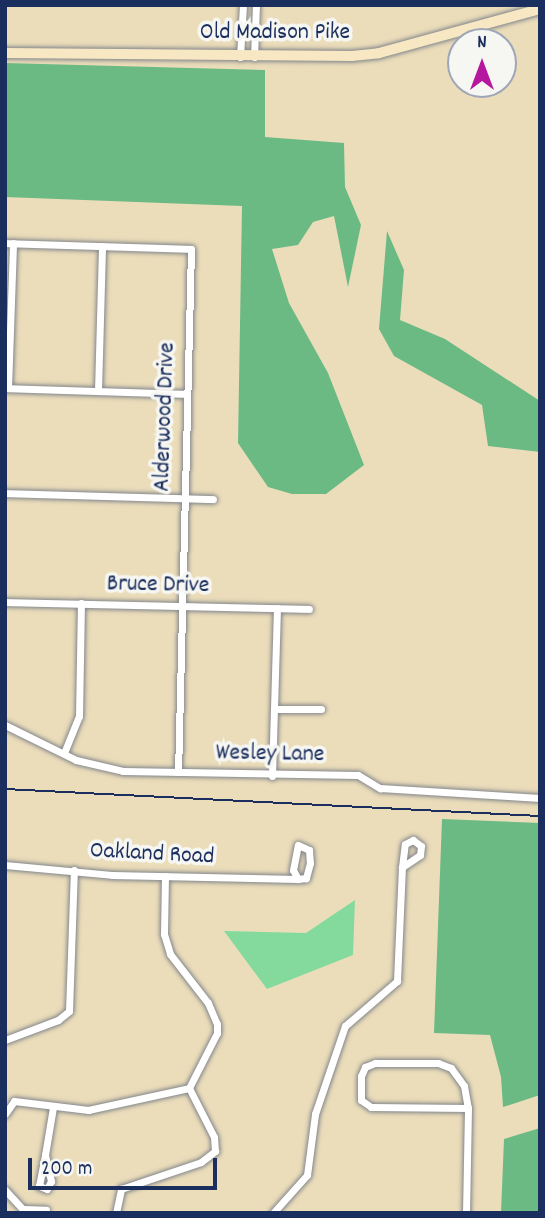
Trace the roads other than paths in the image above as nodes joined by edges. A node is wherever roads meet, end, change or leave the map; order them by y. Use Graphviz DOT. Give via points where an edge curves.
graph roads {
  1 [pos="243,5"];
  2 [pos="256,5"];
  3 [pos="540,9"];
  4 [pos="5,53"];
  5 [pos="240,57"];
  6 [pos="254,57"];
  7 [pos="9,243"];
  8 [pos="102,246"];
  9 [pos="7,388"];
  10 [pos="98,391"];
  11 [pos="186,394"];
  12 [pos="5,493"];
  13 [pos="182,498"];
  14 [pos="213,499"];
  15 [pos="5,602"];
  16 [pos="81,603"];
  17 [pos="181,606"];
  18 [pos="277,608"];
  19 [pos="309,609"];
  20 [pos="276,709"];
  21 [pos="321,709"];
  22 [pos="5,725"];
  23 [pos="64,754"];
  24 [pos="178,772"];
  25 [pos="272,776"];
  26 [pos="540,799"];
  27 [pos="5,864"];
  28 [pos="402,867"];
  29 [pos="74,870"];
  30 [pos="164,876"];
  31 [pos="298,879"];
  32 [pos="5,1040"];
  33 [pos="189,1088"];
  34 [pos="53,1107"];
  35 [pos="468,1108"];
  36 [pos="5,1114"];
  37 [pos="45,1155"];
  38 [pos="5,1190"];
  39 [pos="46,1210"];
  40 [pos="116,1213"];
  41 [pos="273,1213"];
  42 [pos="466,1213"];
  1 -- 5 [label="street"];
  2 -- 6 [label="street"];
  3 -- 6 [label="main road, Old Madison Pike" via="379,53"];
  4 -- 5 [label="main road, Old Madison Pike"];
  5 -- 6 [label="main road, Old Madison Pike"];
  7 -- 8 [label="street, Alderwood Drive"];
  7 -- 9 [label="street"];
  8 -- 10 [label="street"];
  8 -- 11 [label="street, Alderwood Drive" via="191,249"];
  9 -- 10 [label="street"];
  10 -- 11 [label="street"];
  11 -- 13 [label="street, Alderwood Drive"];
  12 -- 13 [label="street"];
  13 -- 14 [label="street"];
  13 -- 17 [label="street, Alderwood Drive"];
  15 -- 16 [label="street, Bruce Drive"];
  16 -- 17 [label="street, Bruce Drive"];
  16 -- 23 [label="street" via="79,716"];
  17 -- 18 [label="street, Bruce Drive"];
  17 -- 24 [label="street, Alderwood Drive"];
  18 -- 19 [label="street, Bruce Drive"];
  18 -- 20 [label="street"];
  20 -- 21 [label="street"];
  20 -- 25 [label="street"];
  22 -- 23 [label="street, Wesley Lane"];
  23 -- 24 [label="street, Wesley Lane" via="123,771"];
  24 -- 25 [label="street, Wesley Lane"];
  25 -- 26 [label="street, Wesley Lane" via="358,775 380,788"];
  27 -- 29 [label="street, Oakland Road"];
  28 -- 41 [label="street" via="397,981 345,1026 315,1114 307,1175"];
  29 -- 30 [label="street, Oakland Road"];
  29 -- 32 [label="street" via="69,1010 58,1020"];
  30 -- 31 [label="street, Oakland Road"];
  30 -- 33 [label="street" via="164,934 170,954 208,1003 217,1024 217,1033"];
  33 -- 34 [label="street" via="96,1109"];
  33 -- 40 [label="street" via="214,1137 215,1151 201,1162 121,1189"];
  34 -- 36 [label="street" via="14,1101"];
  34 -- 37 [label="street"];
  35 -- 35 [label="street" via="371,1107 361,1100 361,1076 365,1067 374,1063 438,1063 458,1075"];
  35 -- 42 [label="street"];
  38 -- 39 [label="street" via="23,1209"];
}
